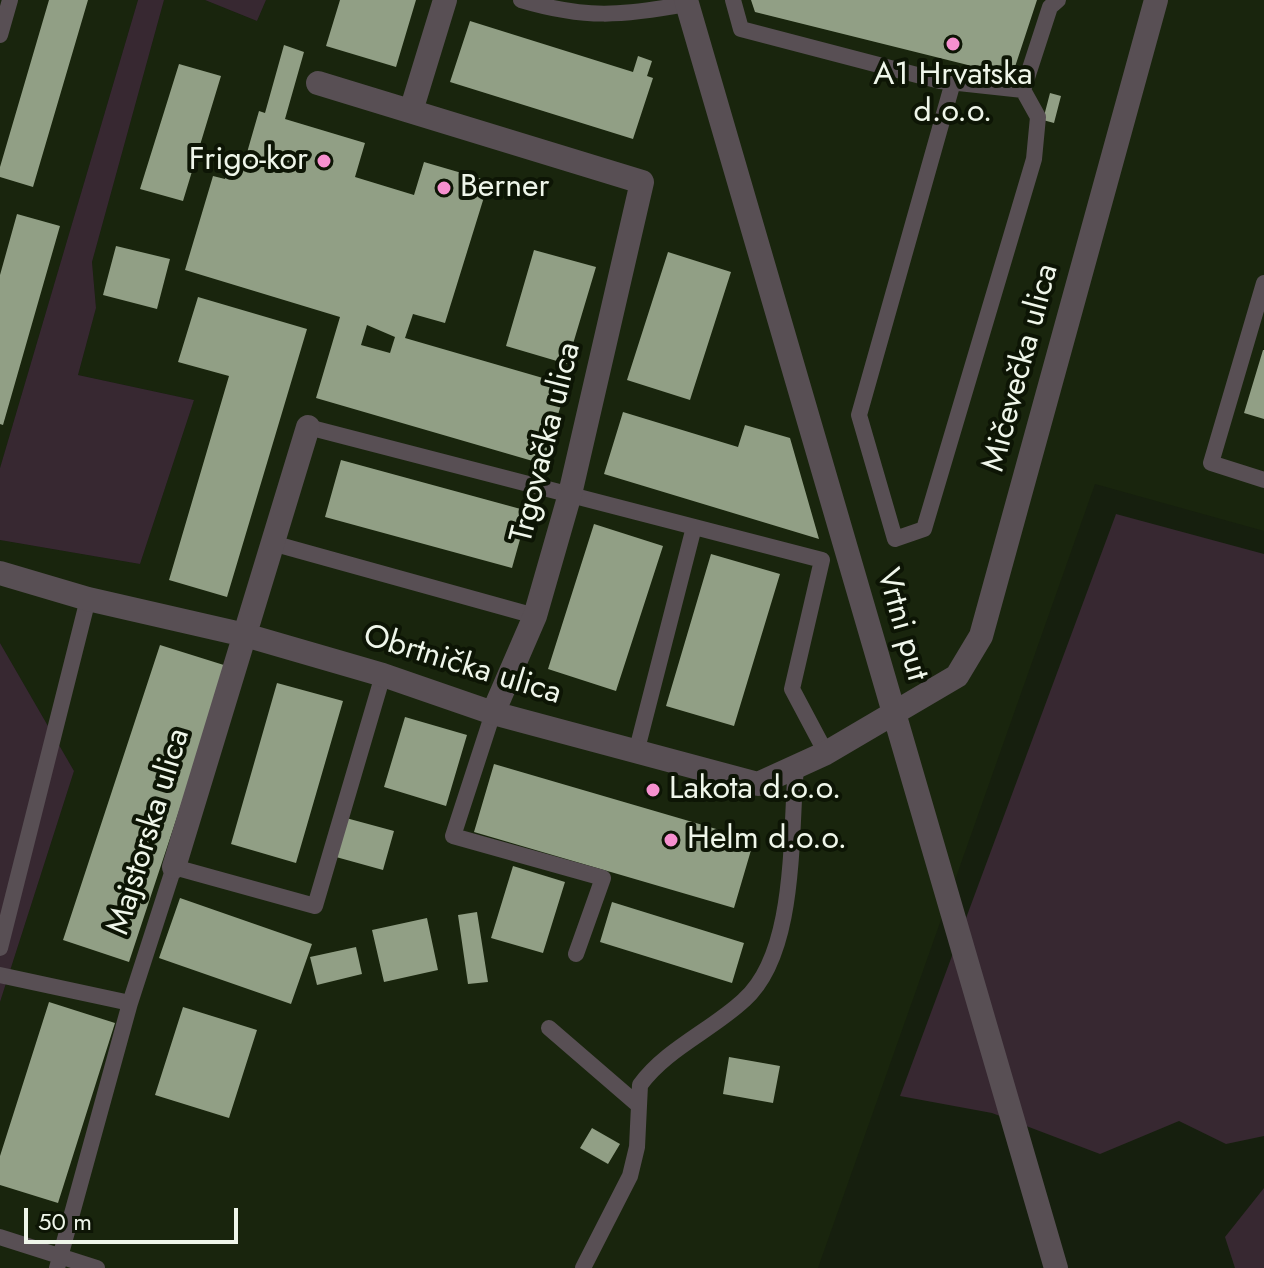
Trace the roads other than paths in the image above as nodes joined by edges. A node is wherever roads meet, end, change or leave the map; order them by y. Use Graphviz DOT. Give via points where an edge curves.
graph roads {
  1 [pos="10,0"];
  2 [pos="445,0"];
  3 [pos="521,0"];
  4 [pos="733,0"];
  5 [pos="1058,0"];
  6 [pos="1156,0"];
  7 [pos="687,2"];
  8 [pos="0,35"];
  9 [pos="953,82"];
  10 [pos="318,83"];
  11 [pos="1023,90"];
  12 [pos="411,111"];
  13 [pos="1264,283"];
  14 [pos="308,427"];
  15 [pos="1264,480"];
  16 [pos="570,494"];
  17 [pos="694,527"];
  18 [pos="272,543"];
  19 [pos="0,573"];
  20 [pos="88,599"];
  21 [pos="535,616"];
  22 [pos="245,635"];
  23 [pos="383,675"];
  24 [pos="493,713"];
  25 [pos="894,716"];
  26 [pos="637,749"];
  27 [pos="826,753"];
  28 [pos="796,767"];
  29 [pos="174,867"];
  30 [pos="0,948"];
  31 [pos="576,954"];
  32 [pos="0,975"];
  33 [pos="130,1003"];
  34 [pos="549,1028"];
  35 [pos="637,1104"];
  36 [pos="0,1237"];
  37 [pos="58,1263"];
  38 [pos="97,1268"];
  39 [pos="583,1268"];
  40 [pos="1056,1268"];
  1 -- 8 [label="lane"];
  2 -- 12 [label="street"];
  3 -- 7 [label="lane" via="568,14 621,14"];
  4 -- 9 [label="lane" via="741,29"];
  5 -- 11 [label="lane" via="1050,7"];
  6 -- 25 [label="street, Mičevečka ulica" via="981,636 957,676"];
  7 -- 25 [label="street, Vrtni put"];
  9 -- 11 [label="lane"];
  9 -- 11 [label="lane" via="859,415 895,539 924,529 1034,159 1038,117"];
  10 -- 12 [label="street"];
  12 -- 16 [label="street, Trgovačka ulica" via="642,182"];
  13 -- 15 [label="lane" via="1211,463"];
  14 -- 16 [label="lane"];
  14 -- 18 [label="street, Majstorska ulica"];
  16 -- 17 [label="lane"];
  16 -- 21 [label="street, Trgovačka ulica"];
  17 -- 26 [label="lane"];
  17 -- 27 [label="lane" via="822,560 792,689"];
  18 -- 21 [label="lane"];
  18 -- 22 [label="street, Majstorska ulica"];
  19 -- 20 [label="street, Obrtnička ulica"];
  20 -- 22 [label="street, Obrtnička ulica"];
  20 -- 30 [label="lane"];
  21 -- 24 [label="street, Trgovačka ulica"];
  22 -- 23 [label="street, Obrtnička ulica"];
  22 -- 29 [label="street, Majstorska ulica"];
  23 -- 24 [label="street, Obrtnička ulica"];
  23 -- 29 [label="lane" via="315,906"];
  24 -- 26 [label="street, Obrtnička ulica"];
  24 -- 31 [label="lane" via="453,836 603,878"];
  25 -- 27 [label="street, Obrtnička ulica"];
  25 -- 40 [label="street, Vrtni put"];
  26 -- 28 [label="street, Obrtnička ulica" via="758,784"];
  27 -- 28 [label="street, Obrtnička ulica"];
  28 -- 35 [label="lane" via="783,930 774,959 747,999 649,1073 640,1085"];
  29 -- 33 [label="lane, Majstorska ulica"];
  32 -- 33 [label="lane"];
  33 -- 37 [label="lane, Majstorska ulica"];
  34 -- 35 [label="lane"];
  35 -- 39 [label="lane" via="637,1147 630,1176"];
  36 -- 37 [label="lane"];
  37 -- 38 [label="lane"];
}
